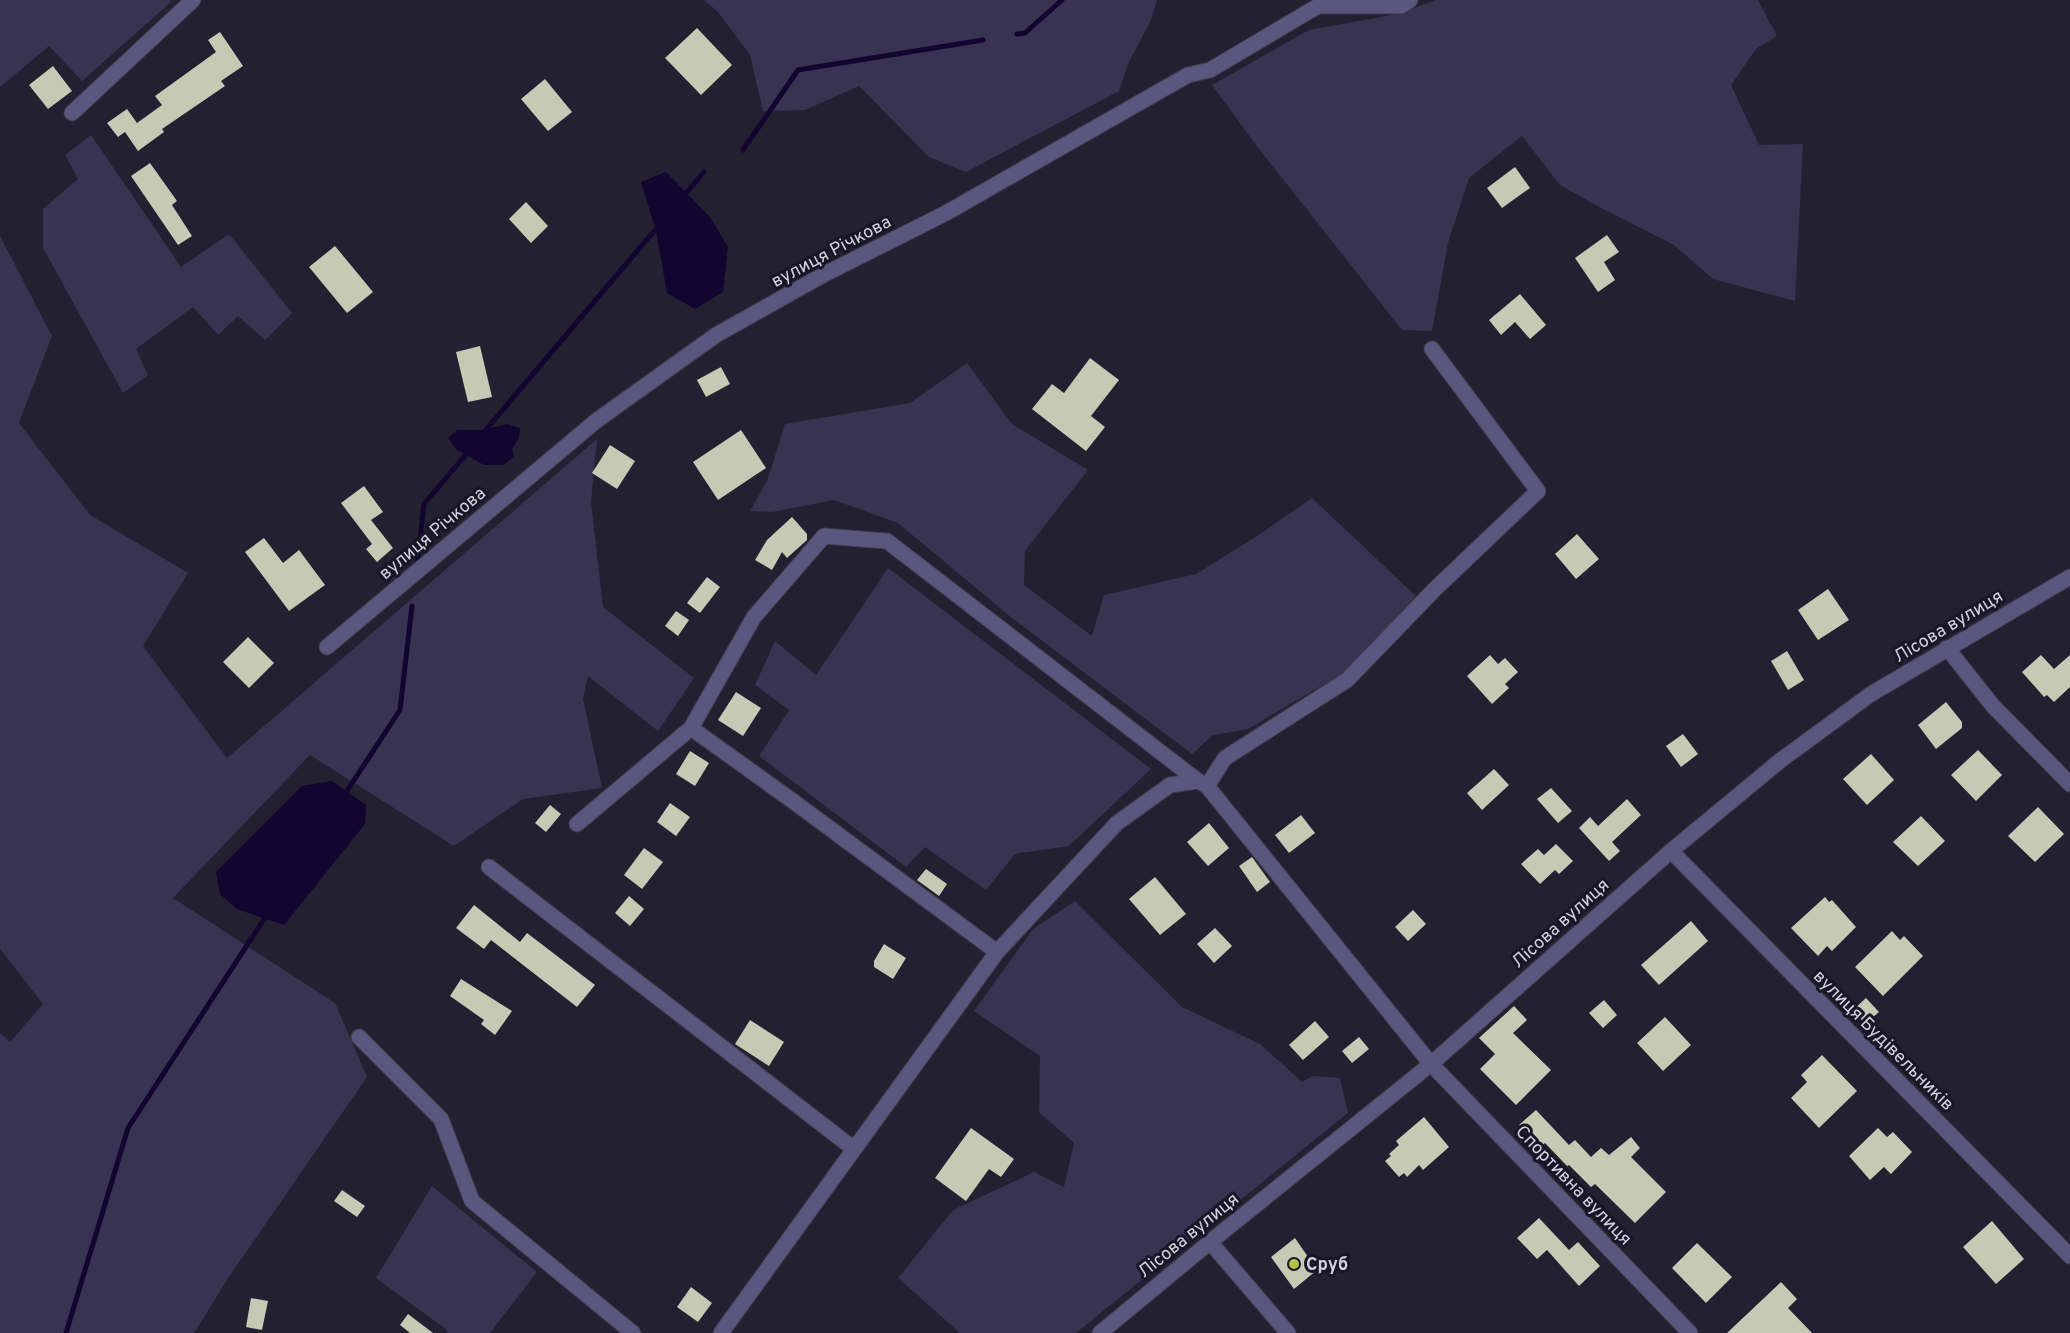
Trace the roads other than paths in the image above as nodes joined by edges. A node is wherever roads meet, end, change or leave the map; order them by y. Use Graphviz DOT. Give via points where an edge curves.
graph roads {
  1 [pos="193,0"];
  2 [pos="1410,0"];
  3 [pos="72,113"];
  4 [pos="1432,349"];
  5 [pos="2070,577"];
  6 [pos="327,647"];
  7 [pos="1947,648"];
  8 [pos="690,728"];
  9 [pos="1203,784"];
  10 [pos="2070,784"];
  11 [pos="577,824"];
  12 [pos="1671,851"];
  13 [pos="489,867"];
  14 [pos="997,952"];
  15 [pos="359,1037"];
  16 [pos="1431,1064"];
  17 [pos="854,1149"];
  18 [pos="1210,1242"];
  19 [pos="2070,1256"];
  20 [pos="633,1333"];
  21 [pos="721,1333"];
  22 [pos="1100,1333"];
  23 [pos="1288,1333"];
  24 [pos="1690,1333"];
  1 -- 3 [label="street"];
  2 -- 6 [label="street, вулиця Річкова" via="1401,6 1318,6 1210,70 1188,75 946,213 716,335 596,421"];
  4 -- 9 [label="street" via="1538,491 1347,680 1225,758"];
  5 -- 7 [label="street, Лісова вулиця"];
  7 -- 10 [label="street" via="1993,706"];
  7 -- 12 [label="street, Лісова вулиця" via="1871,694 1781,760"];
  8 -- 9 [label="street, Спортивна вулиця" via="754,617 824,536 887,541"];
  8 -- 11 [label="street"];
  8 -- 14 [label="street"];
  9 -- 14 [label="street" via="1170,784 1116,823"];
  9 -- 16 [label="street, Спортивна вулиця"];
  12 -- 16 [label="street, Лісова вулиця"];
  12 -- 19 [label="street, вулиця Будівельників"];
  13 -- 17 [label="street"];
  14 -- 17 [label="street"];
  15 -- 20 [label="street" via="441,1119 472,1201"];
  16 -- 18 [label="street, Лісова вулиця"];
  16 -- 24 [label="street, Спортивна вулиця"];
  17 -- 21 [label="street"];
  18 -- 22 [label="street, Лісова вулиця"];
  18 -- 23 [label="street"];
}
